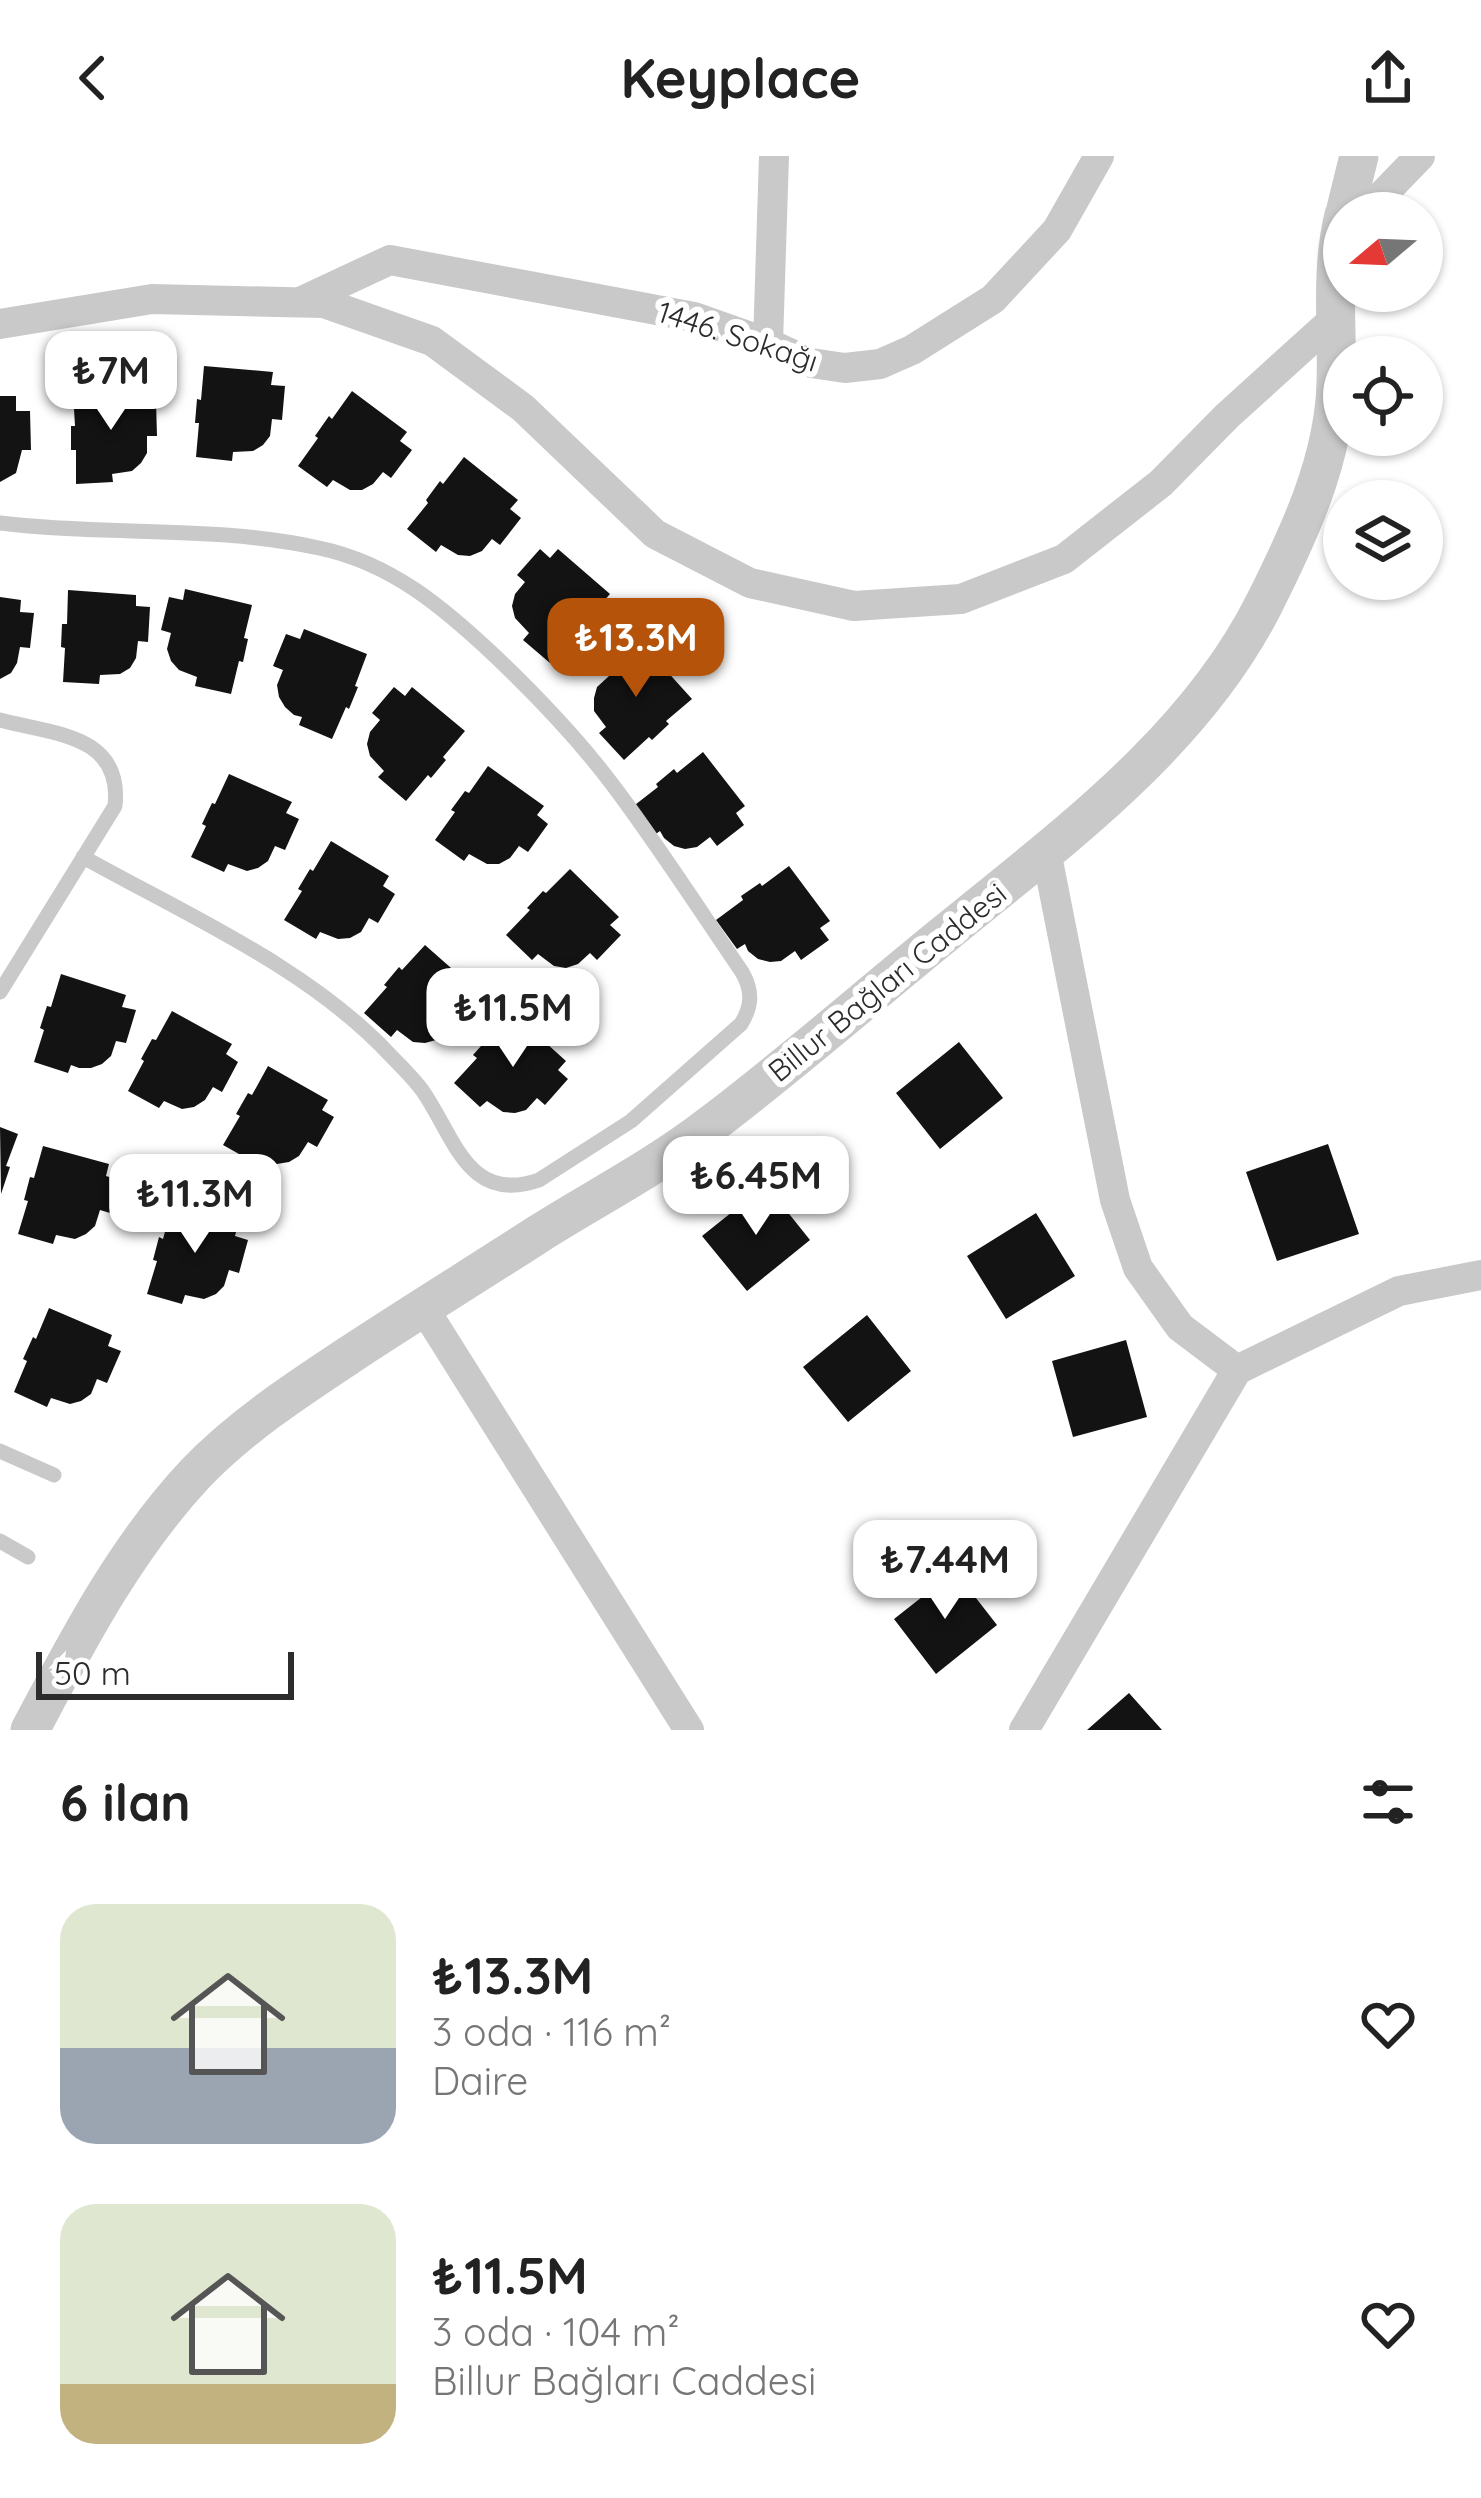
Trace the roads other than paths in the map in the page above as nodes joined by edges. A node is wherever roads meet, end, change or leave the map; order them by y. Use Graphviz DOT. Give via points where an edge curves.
graph roads {
  1 [pos="774,156"];
  2 [pos="1099,156"];
  3 [pos="1359,156"];
  4 [pos="1420,156"];
  5 [pos="1350,192"];
  6 [pos="1385,192"];
  7 [pos="299,302"];
  8 [pos="1334,312"];
  9 [pos="1333,320"];
  10 [pos="0,324"];
  11 [pos="768,343"];
  12 [pos="0,523"];
  13 [pos="0,720"];
  14 [pos="1046,851"];
  15 [pos="82,857"];
  16 [pos="0,992"];
  17 [pos="1481,1275"];
  18 [pos="423,1307"];
  19 [pos="1237,1370"];
  20 [pos="0,1451"];
  21 [pos="54,1475"];
  22 [pos="0,1541"];
  23 [pos="28,1557"];
  24 [pos="30,1730"];
  25 [pos="689,1730"];
  26 [pos="1024,1730"];
  1 -- 11 [label="street"];
  2 -- 11 [label="street, 1446. Sokağı" via="1058,230 993,299 912,350 845,368"];
  3 -- 5 [label="street, Billur Bağları Caddesi"];
  4 -- 6 [label="street"];
  7 -- 9 [label="street" via="325,303 432,341 523,408 655,534 750,584 854,606 962,599 1064,559 1161,483"];
  7 -- 10 [label="street" via="152,299"];
  7 -- 11 [label="street, 1446. Sokağı" via="390,260 694,316"];
  8 -- 9 [label="street, Billur Bağları Caddesi"];
  9 -- 14 [label="street, Billur Bağları Caddesi" via="1329,439 1264,605 1190,715"];
  12 -- 15 [label="lane" via="317,548 375,566 427,596 517,677 616,790 742,972 750,1002 741,1024 631,1121 539,1180 508,1186 467,1165 422,1090 336,1005"];
  13 -- 15 [label="lane" via="88,743 106,760 115,806"];
  14 -- 18 [label="street, Billur Bağları Caddesi" via="706,1130"];
  14 -- 19 [label="street" via="1115,1200 1138,1268 1180,1327"];
  15 -- 16 [label="lane"];
  17 -- 19 [label="street" via="1399,1291"];
  18 -- 24 [label="street, Billur Bağları Caddesi" via="273,1405 196,1473 133,1549"];
  18 -- 25 [label="street"];
  19 -- 26 [label="street"];
  20 -- 21 [label="lane"];
  22 -- 23 [label="lane"];
}
